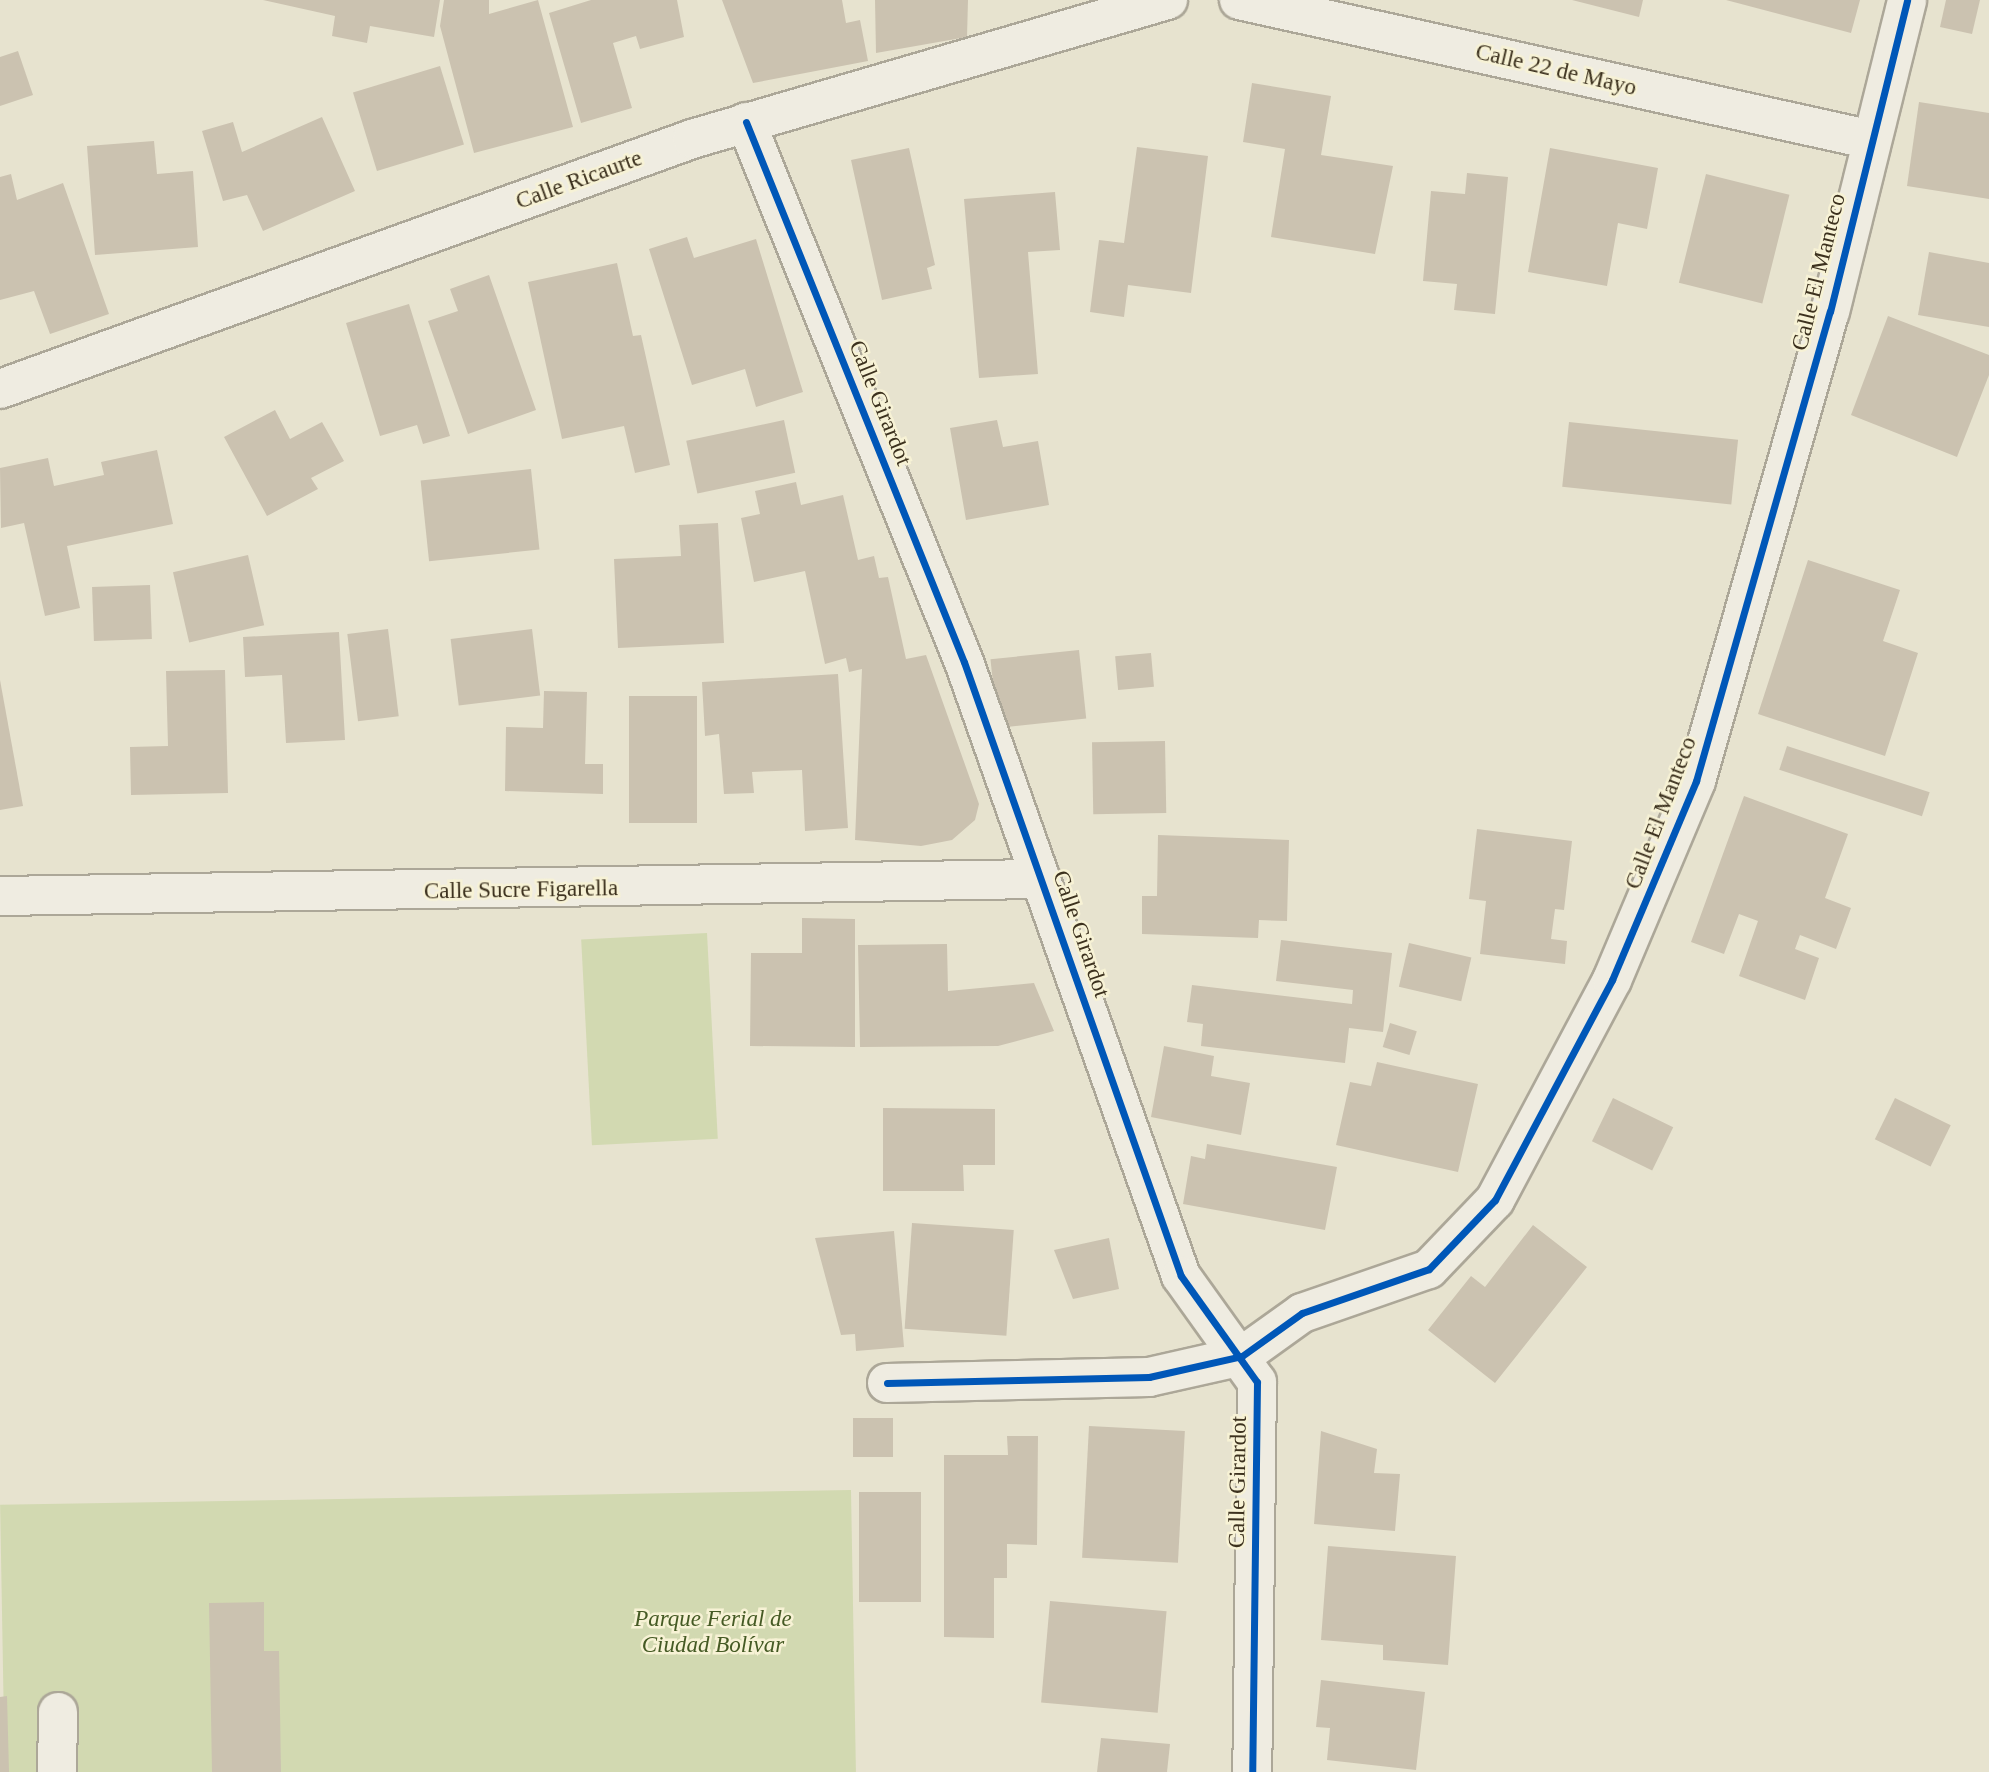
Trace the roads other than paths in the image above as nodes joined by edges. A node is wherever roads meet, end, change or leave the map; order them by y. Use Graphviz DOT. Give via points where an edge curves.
graph roads {
  1 [pos="1168,0"];
  2 [pos="1239,0"];
  3 [pos="1907,0"];
  4 [pos="1396,17"];
  5 [pos="746,122"];
  6 [pos="1872,141"];
  7 [pos="0,389"];
  8 [pos="1041,879"];
  9 [pos="0,896"];
  10 [pos="1242,1356"];
  11 [pos="887,1383"];
  12 [pos="58,1712"];
  13 [pos="57,1772"];
  14 [pos="1252,1772"];
  1 -- 5 [label="street, Calle Ricaurte"];
  2 -- 4 [label="street, Calle 22 de Mayo"];
  3 -- 6 [label="street, Calle El Manteco"];
  4 -- 6 [label="street, Calle 22 de Mayo"];
  5 -- 7 [label="street, Calle Ricaurte"];
  5 -- 8 [label="street, Calle Girardot" via="964,662"];
  6 -- 10 [label="street, Calle El Manteco" via="1727,690 1656,881 1555,1097 1495,1200 1429,1269 1302,1313"];
  8 -- 9 [label="street, Calle Sucre Figarella"];
  8 -- 10 [label="street, Calle Girardot" via="1181,1276 1214,1328"];
  10 -- 11 [label="street" via="1149,1377"];
  10 -- 14 [label="street, Calle Girardot" via="1257,1382 1258,1408"];
  12 -- 13 [label="street"];
}
